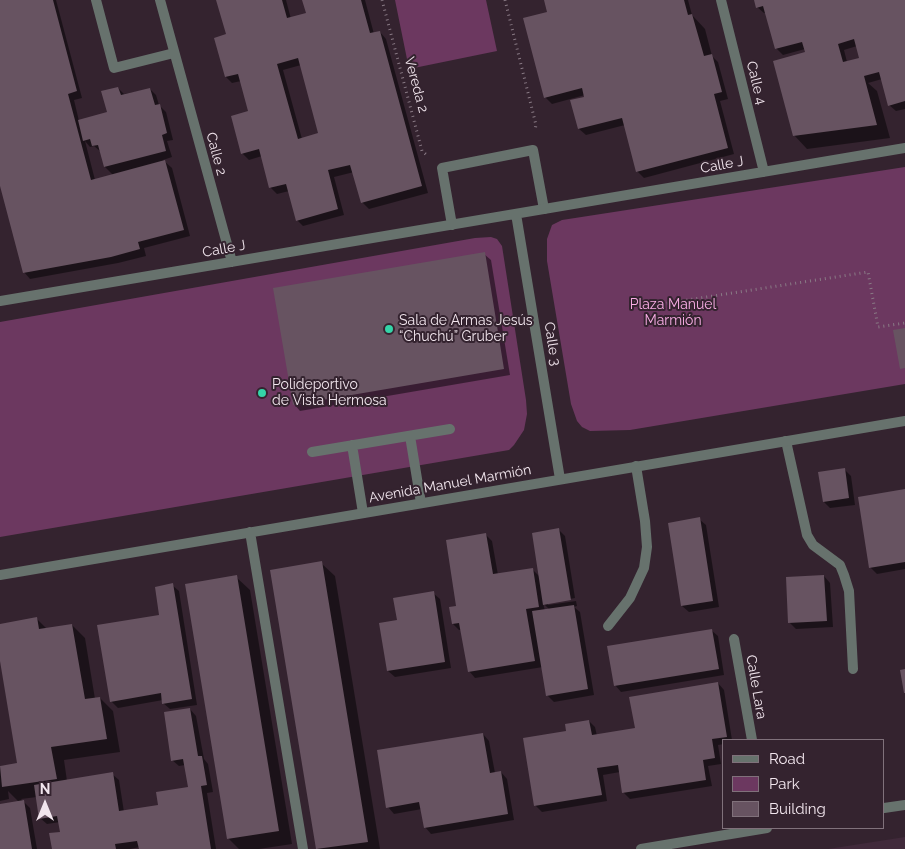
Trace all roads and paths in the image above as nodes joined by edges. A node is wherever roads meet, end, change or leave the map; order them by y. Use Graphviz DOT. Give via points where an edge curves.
graph roads {
  1 [pos="96,0"];
  2 [pos="160,0"];
  3 [pos="382,0"];
  4 [pos="505,0"];
  5 [pos="721,0"];
  6 [pos="174,53"];
  7 [pos="905,148"];
  8 [pos="533,150"];
  9 [pos="442,168"];
  10 [pos="764,172"];
  11 [pos="544,209"];
  12 [pos="516,214"];
  13 [pos="452,224"];
  14 [pos="232,262"];
  15 [pos="0,301"];
  16 [pos="642,307"];
  17 [pos="905,323"];
  18 [pos="905,421"];
  19 [pos="450,429"];
  20 [pos="410,436"];
  21 [pos="786,441"];
  22 [pos="352,445"];
  23 [pos="312,452"];
  24 [pos="636,466"];
  25 [pos="560,479"];
  26 [pos="421,503"];
  27 [pos="363,512"];
  28 [pos="250,532"];
  29 [pos="0,575"];
  30 [pos="608,626"];
  31 [pos="734,639"];
  32 [pos="853,670"];
  33 [pos="752,739"];
  34 [pos="905,805"];
  35 [pos="885,808"];
  36 [pos="761,829"];
  37 [pos="303,849"];
  38 [pos="641,849"];
  1 -- 6 [label="street" via="114,68"];
  2 -- 6 [label="street, Calle 2"];
  3 -- 9 [label="path, Vereda 2" via="422,151"];
  4 -- 8 [label="path" via="536,125"];
  5 -- 10 [label="street, Calle 4"];
  6 -- 14 [label="street, Calle 2"];
  7 -- 10 [label="street, Calle J"];
  8 -- 9 [label="street"];
  8 -- 11 [label="street"];
  9 -- 13 [label="street"];
  10 -- 11 [label="street, Calle J"];
  11 -- 12 [label="street, Calle J"];
  12 -- 13 [label="street, Calle J"];
  12 -- 25 [label="street, Calle 3"];
  13 -- 14 [label="street, Calle J"];
  14 -- 15 [label="street, Calle J"];
  16 -- 17 [label="path" via="868,272 878,327"];
  18 -- 21 [label="street, Avenida Manuel Marmión"];
  19 -- 20 [label="street"];
  20 -- 22 [label="street"];
  20 -- 26 [label="street"];
  21 -- 24 [label="street, Avenida Manuel Marmión"];
  21 -- 32 [label="street" via="807,535 813,545 840,565 849,591"];
  22 -- 23 [label="street"];
  22 -- 27 [label="street"];
  24 -- 25 [label="street, Avenida Manuel Marmión"];
  24 -- 30 [label="street" via="645,521 647,547 644,568 630,598"];
  25 -- 26 [label="street, Avenida Manuel Marmión"];
  26 -- 27 [label="street, Avenida Manuel Marmión"];
  27 -- 28 [label="street, Avenida Manuel Marmión"];
  28 -- 29 [label="street, Avenida Manuel Marmión"];
  28 -- 37 [label="street"];
  31 -- 33 [label="street, Calle Lara"];
  34 -- 35 [label="street"];
  36 -- 38 [label="street"];
}
